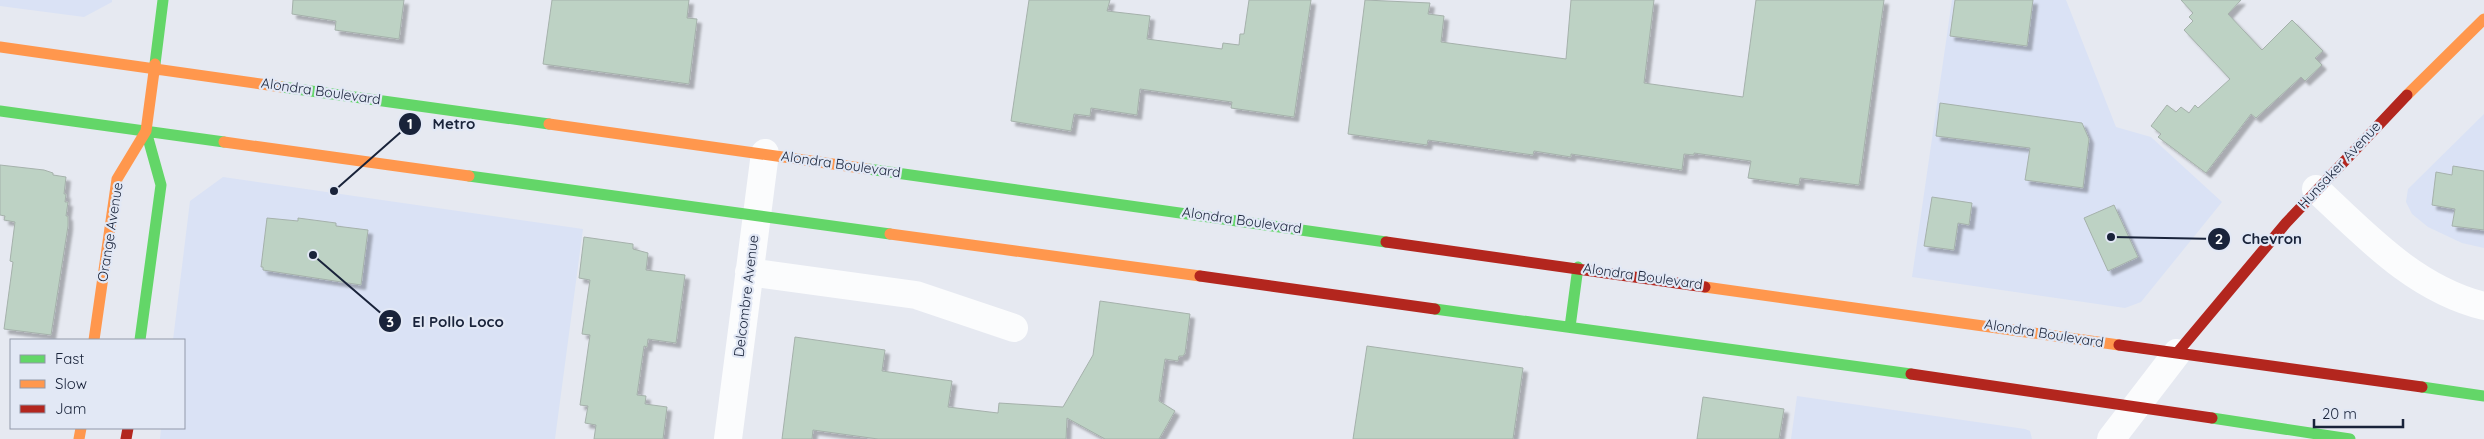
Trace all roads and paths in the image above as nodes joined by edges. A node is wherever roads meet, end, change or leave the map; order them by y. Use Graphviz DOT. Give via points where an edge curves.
graph roads {
  1 [pos="163,0"];
  2 [pos="2484,19"];
  3 [pos="0,47"];
  4 [pos="154,68"];
  5 [pos="0,111"];
  6 [pos="146,131"];
  7 [pos="765,153"];
  8 [pos="2316,189"];
  9 [pos="757,215"];
  10 [pos="1578,267"];
  11 [pos="749,272"];
  12 [pos="2484,306"];
  13 [pos="1570,327"];
  14 [pos="1014,328"];
  15 [pos="94,339"];
  16 [pos="140,339"];
  17 [pos="2177,353"];
  18 [pos="2484,396"];
  19 [pos="2136,406"];
  20 [pos="728,439"];
  21 [pos="2110,439"];
  22 [pos="2350,439"];
  1 -- 4 [label="main road, Orange Avenue"];
  2 -- 8 [label="main road, Hunsaker Avenue"];
  3 -- 4 [label="main road, Alondra Boulevard"];
  4 -- 6 [label="main road, Orange Avenue"];
  4 -- 7 [label="main road, Alondra Boulevard"];
  5 -- 6 [label="main road"];
  6 -- 9 [label="main road"];
  6 -- 15 [label="main road, Orange Avenue" via="117,179"];
  6 -- 16 [label="main road, Orange Avenue" via="161,184"];
  7 -- 9 [label="street, Delcombre Avenue"];
  7 -- 10 [label="main road, Alondra Boulevard"];
  8 -- 12 [label="street" via="2390,257 2424,282 2461,300"];
  8 -- 17 [label="main road, Hunsaker Avenue"];
  9 -- 11 [label="street, Delcombre Avenue"];
  9 -- 13 [label="main road"];
  10 -- 13 [label="main road"];
  10 -- 17 [label="main road, Alondra Boulevard"];
  11 -- 14 [label="street" via="916,295"];
  11 -- 20 [label="street, Delcombre Avenue"];
  13 -- 19 [label="main road"];
  17 -- 18 [label="main road, Alondra Boulevard"];
  17 -- 19 [label="street, Hunsaker Avenue"];
  19 -- 21 [label="street, Hunsaker Avenue"];
  19 -- 22 [label="main road"];
}
